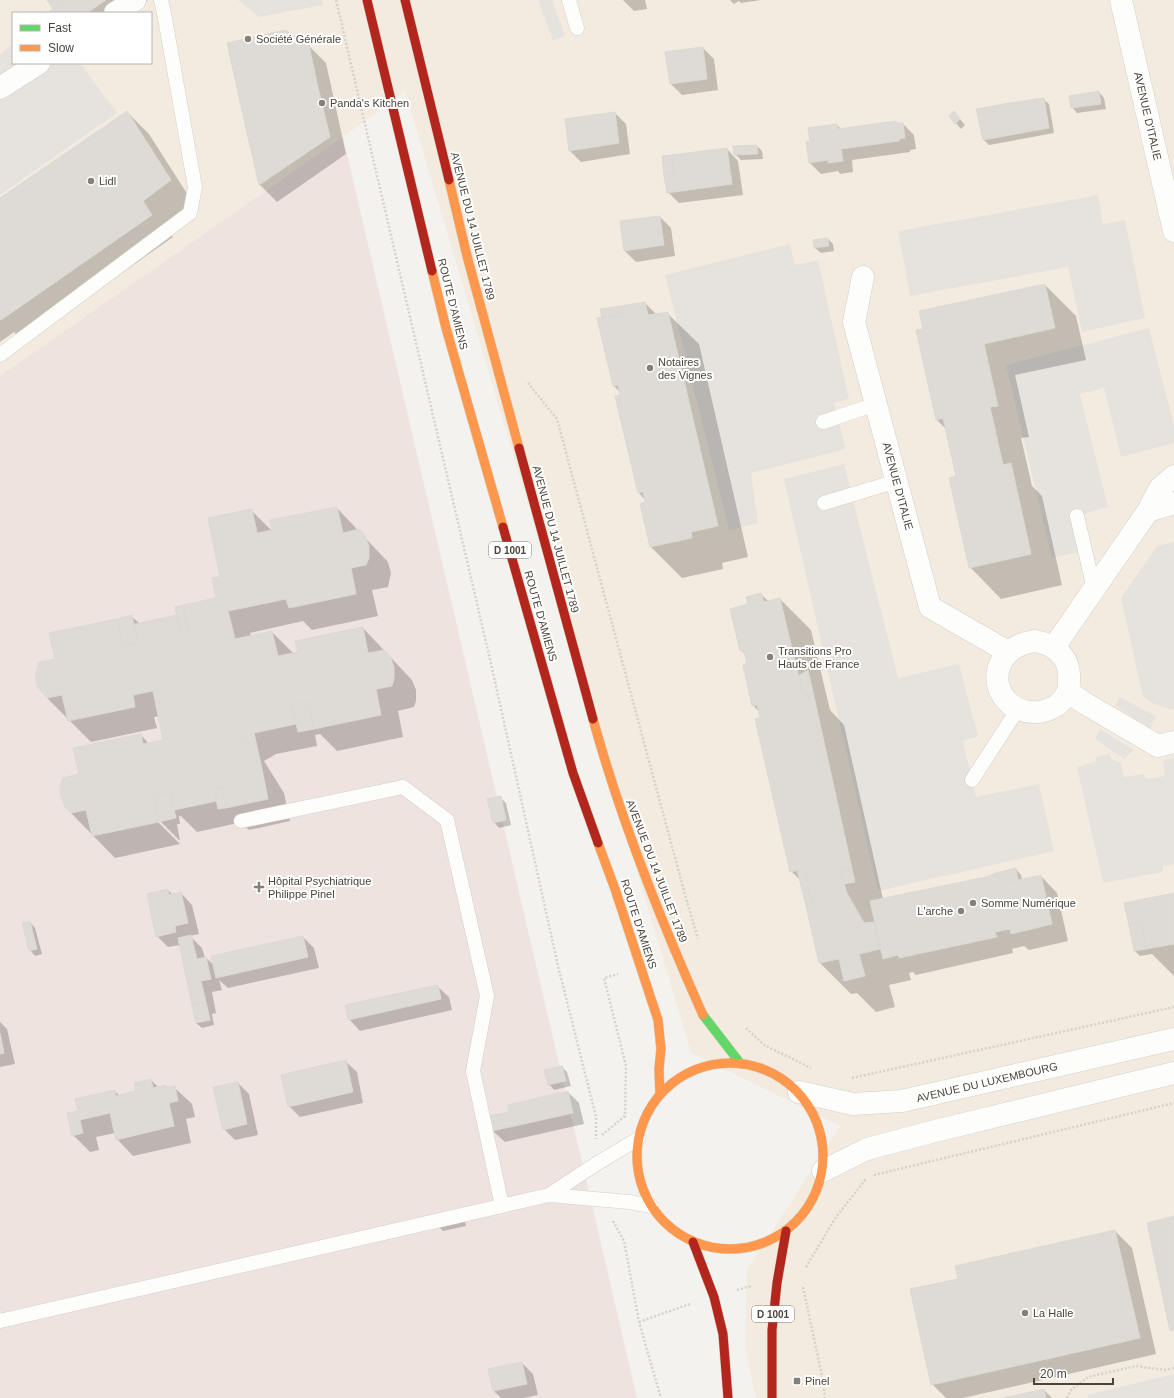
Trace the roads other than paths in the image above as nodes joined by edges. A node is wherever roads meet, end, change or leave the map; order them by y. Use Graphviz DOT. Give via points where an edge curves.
graph roads {
  1 [pos="135,0"];
  2 [pos="160,0"];
  3 [pos="367,0"];
  4 [pos="405,0"];
  5 [pos="569,0"];
  6 [pos="1121,0"];
  7 [pos="117,12"];
  8 [pos="577,28"];
  9 [pos="37,64"];
  10 [pos="0,88"];
  11 [pos="1174,231"];
  12 [pos="863,277"];
  13 [pos="0,355"];
  14 [pos="876,404"];
  15 [pos="823,422"];
  16 [pos="1174,476"];
  17 [pos="897,481"];
  18 [pos="824,503"];
  19 [pos="1174,503"];
  20 [pos="1148,511"];
  21 [pos="1077,516"];
  22 [pos="1094,589"];
  23 [pos="1054,647"];
  24 [pos="1008,652"];
  25 [pos="1068,692"];
  26 [pos="1018,709"];
  27 [pos="1174,742"];
  28 [pos="972,780"];
  29 [pos="241,821"];
  30 [pos="1174,1039"];
  31 [pos="740,1063"];
  32 [pos="1174,1074"];
  33 [pos="799,1092"];
  34 [pos="660,1095"];
  35 [pos="638,1140"];
  36 [pos="823,1171"];
  37 [pos="549,1195"];
  38 [pos="502,1206"];
  39 [pos="650,1206"];
  40 [pos="786,1231"];
  41 [pos="693,1242"];
  42 [pos="0,1321"];
  43 [pos="728,1398"];
  44 [pos="772,1398"];
  1 -- 7 [label="street"];
  2 -- 13 [label="lane" via="195,186 190,213"];
  3 -- 34 [label="main road, ROUTE D'AMIENS / D 1001" via="448,335 573,773 658,1020 661,1049"];
  4 -- 31 [label="main road, AVENUE DU 14 JUILLET 1789 / D 1001" via="467,256 600,745 631,842 675,953 705,1018"];
  5 -- 8 [label="lane"];
  6 -- 11 [label="street, AVENUE D'ITALIE"];
  9 -- 10 [label="street"];
  12 -- 14 [label="street, AVENUE D'ITALIE" via="854,322"];
  14 -- 15 [label="lane"];
  14 -- 17 [label="street, AVENUE D'ITALIE"];
  16 -- 20 [label="street" via="1160,488"];
  17 -- 18 [label="lane"];
  17 -- 24 [label="street, AVENUE D'ITALIE" via="930,607"];
  19 -- 20 [label="street"];
  20 -- 22 [label="street"];
  21 -- 22 [label="lane"];
  22 -- 23 [label="street"];
  23 -- 24 [label="street" via="1040,642 1025,642"];
  23 -- 25 [label="street" via="1062,654 1067,664"];
  24 -- 26 [label="street" via="999,669 999,687 1003,696"];
  25 -- 26 [label="street" via="1058,703 1039,713"];
  25 -- 27 [label="street" via="1158,746"];
  26 -- 28 [label="lane"];
  29 -- 38 [label="lane" via="403,787 447,820 487,996 473,1071"];
  30 -- 33 [label="street, AVENUE DU LUXEMBOURG" via="902,1101 853,1104"];
  31 -- 33 [label="main road" via="761,1068 782,1078"];
  31 -- 34 [label="main road" via="718,1064 696,1070 677,1080"];
  32 -- 36 [label="street" via="867,1148"];
  33 -- 36 [label="main road" via="814,1116 823,1143"];
  34 -- 35 [label="main road" via="646,1116"];
  35 -- 37 [label="lane"];
  35 -- 39 [label="main road" via="637,1162 641,1185"];
  36 -- 40 [label="main road" via="816,1194 803,1215"];
  37 -- 38 [label="lane"];
  37 -- 39 [label="lane"];
  38 -- 42 [label="lane"];
  39 -- 41 [label="main road" via="676,1233"];
  40 -- 41 [label="main road" via="757,1246 725,1250"];
  40 -- 44 [label="main road, D 1001" via="772,1330"];
  41 -- 43 [label="main road" via="714,1297 723,1334"];
}
